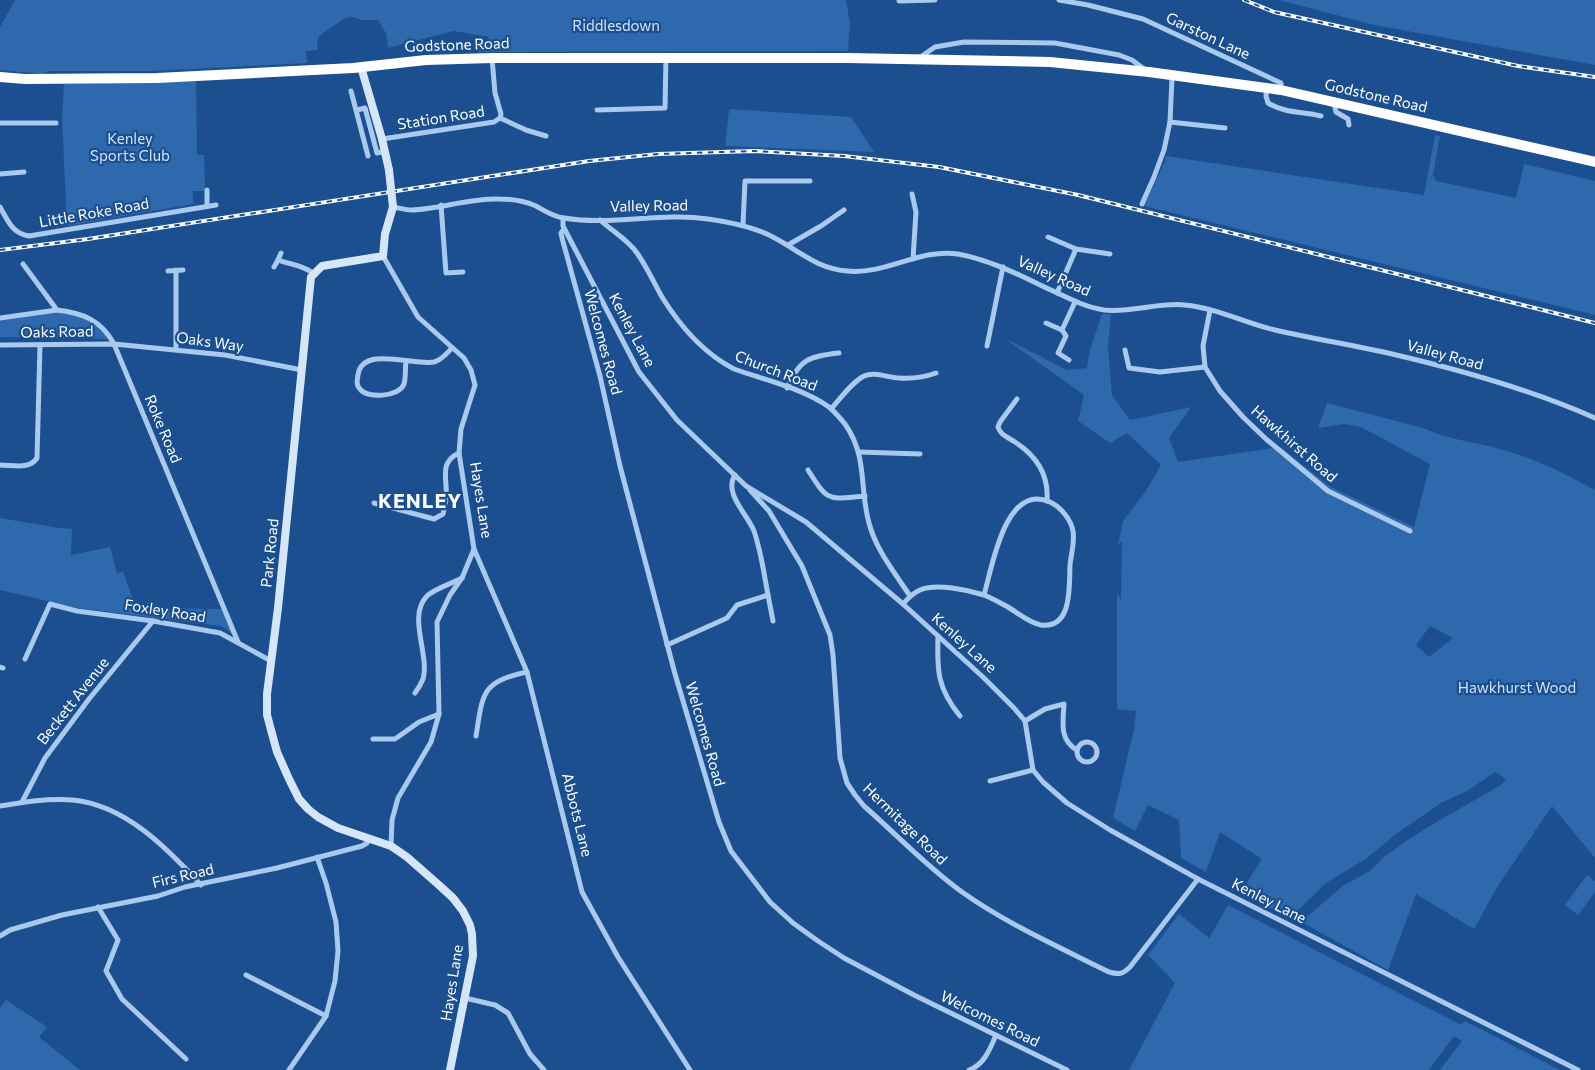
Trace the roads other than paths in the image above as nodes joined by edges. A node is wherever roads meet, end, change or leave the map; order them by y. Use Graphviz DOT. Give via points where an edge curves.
graph roads {
  1 [pos="936,0"];
  2 [pos="1059,0"];
  3 [pos="899,1"];
  4 [pos="492,58"];
  5 [pos="666,58"];
  6 [pos="916,59"];
  7 [pos="361,67"];
  8 [pos="1148,72"];
  9 [pos="1175,75"];
  10 [pos="0,77"];
  11 [pos="1267,88"];
  12 [pos="1280,90"];
  13 [pos="351,92"];
  14 [pos="1333,102"];
  15 [pos="357,110"];
  16 [pos="597,110"];
  17 [pos="1321,116"];
  18 [pos="500,118"];
  19 [pos="1170,122"];
  20 [pos="0,123"];
  21 [pos="56,123"];
  22 [pos="1348,125"];
  23 [pos="1225,128"];
  24 [pos="546,136"];
  25 [pos="382,139"];
  26 [pos="385,151"];
  27 [pos="368,156"];
  28 [pos="1595,162"];
  29 [pos="24,172"];
  30 [pos="0,174"];
  31 [pos="810,181"];
  32 [pos="207,190"];
  33 [pos="912,194"];
  34 [pos="216,204"];
  35 [pos="1142,204"];
  36 [pos="441,205"];
  37 [pos="206,206"];
  38 [pos="0,207"];
  39 [pos="393,207"];
  40 [pos="844,210"];
  41 [pos="562,218"];
  42 [pos="600,220"];
  43 [pos="743,225"];
  44 [pos="564,229"];
  45 [pos="1048,237"];
  46 [pos="788,245"];
  47 [pos="1076,249"];
  48 [pos="281,253"];
  49 [pos="1110,254"];
  50 [pos="383,256"];
  51 [pos="913,259"];
  52 [pos="278,260"];
  53 [pos="23,264"];
  54 [pos="274,267"];
  55 [pos="1003,267"];
  56 [pos="176,270"];
  57 [pos="183,270"];
  58 [pos="168,271"];
  59 [pos="463,272"];
  60 [pos="313,273"];
  61 [pos="1057,293"];
  62 [pos="1075,302"];
  63 [pos="57,310"];
  64 [pos="1210,310"];
  65 [pos="0,318"];
  66 [pos="1046,324"];
  67 [pos="1062,330"];
  68 [pos="114,344"];
  69 [pos="0,345"];
  70 [pos="40,345"];
  71 [pos="987,346"];
  72 [pos="452,348"];
  73 [pos="176,349"];
  74 [pos="1125,350"];
  75 [pos="839,353"];
  76 [pos="1069,360"];
  77 [pos="406,361"];
  78 [pos="1204,367"];
  79 [pos="302,370"];
  80 [pos="936,373"];
  81 [pos="787,388"];
  82 [pos="1017,399"];
  83 [pos="832,409"];
  84 [pos="1595,418"];
  85 [pos="859,452"];
  86 [pos="459,453"];
  87 [pos="920,454"];
  88 [pos="0,465"];
  89 [pos="808,470"];
  90 [pos="735,475"];
  91 [pos="746,486"];
  92 [pos="865,496"];
  93 [pos="1047,501"];
  94 [pos="374,502"];
  95 [pos="1410,531"];
  96 [pos="474,549"];
  97 [pos="462,578"];
  98 [pos="768,595"];
  99 [pos="984,595"];
  100 [pos="910,596"];
  101 [pos="903,604"];
  102 [pos="774,620"];
  103 [pos="153,621"];
  104 [pos="938,636"];
  105 [pos="238,642"];
  106 [pos="667,645"];
  107 [pos="25,659"];
  108 [pos="271,661"];
  109 [pos="527,672"];
  110 [pos="415,693"];
  111 [pos="439,714"];
  112 [pos="960,716"];
  113 [pos="1025,721"];
  114 [pos="476,736"];
  115 [pos="373,739"];
  116 [pos="1077,750"];
  117 [pos="1033,770"];
  118 [pos="990,781"];
  119 [pos="22,802"];
  120 [pos="0,806"];
  121 [pos="369,838"];
  122 [pos="390,846"];
  123 [pos="318,857"];
  124 [pos="1198,879"];
  125 [pos="201,885"];
  126 [pos="98,907"];
  127 [pos="0,936"];
  128 [pos="246,975"];
  129 [pos="465,998"];
  130 [pos="326,1016"];
  131 [pos="996,1035"];
  132 [pos="186,1058"];
  133 [pos="289,1070"];
  134 [pos="450,1070"];
  135 [pos="544,1070"];
  136 [pos="690,1070"];
  137 [pos="969,1070"];
  138 [pos="1067,1070"];
  139 [pos="1578,1070"];
  1 -- 3 [label="street"];
  2 -- 12 [label="street, Garston Lane" via="1143,19 1274,79 1281,83"];
  4 -- 5 [label="highway, Godstone Road"];
  4 -- 7 [label="highway, Godstone Road" via="426,60"];
  4 -- 18 [label="street, Station Road"];
  5 -- 6 [label="highway, Godstone Road"];
  5 -- 16 [label="street" via="665,108"];
  6 -- 8 [label="highway, Godstone Road" via="1050,62"];
  6 -- 8 [label="street, Godstone Road" via="935,47 964,42 1055,44 1119,54"];
  7 -- 10 [label="highway, Godstone Road" via="157,78"];
  7 -- 25 [label="street"];
  8 -- 9 [label="highway, Godstone Road"];
  9 -- 11 [label="highway, Godstone Road"];
  9 -- 19 [label="street" via="1172,78"];
  11 -- 12 [label="highway, Godstone Road"];
  11 -- 17 [label="street" via="1268,103 1292,113"];
  12 -- 14 [label="highway, Godstone Road"];
  13 -- 15 [label="street"];
  14 -- 22 [label="street" via="1336,112 1348,119"];
  14 -- 28 [label="highway, Godstone Road"];
  15 -- 26 [label="street" via="364,108 378,153"];
  15 -- 27 [label="street"];
  18 -- 24 [label="street"];
  18 -- 25 [label="street, Station Road" via="494,122"];
  19 -- 23 [label="street"];
  19 -- 35 [label="street" via="1161,160"];
  20 -- 21 [label="street"];
  25 -- 26 [label="street"];
  26 -- 39 [label="street, bridge"];
  29 -- 30 [label="street"];
  31 -- 43 [label="street" via="745,181"];
  32 -- 37 [label="street"];
  33 -- 51 [label="street" via="916,212"];
  34 -- 37 [label="street, Little Roke Road"];
  36 -- 39 [label="street" via="411,210"];
  36 -- 41 [label="street" via="514,200"];
  36 -- 59 [label="street" via="446,273"];
  37 -- 38 [label="street, Little Roke Road" via="29,236 12,228"];
  39 -- 50 [label="street"];
  40 -- 46 [label="street"];
  41 -- 42 [label="street, Valley Road"];
  41 -- 44 [label="street, Kenley Lane"];
  42 -- 43 [label="street, Valley Road" via="706,218"];
  42 -- 81 [label="street, Church Road" via="637,253 663,298 694,340 734,369"];
  43 -- 46 [label="street, Valley Road"];
  44 -- 90 [label="street, Kenley Lane" via="639,372 677,420"];
  44 -- 106 [label="street, Welcomes Road" via="562,238"];
  45 -- 47 [label="street"];
  46 -- 51 [label="street, Valley Road" via="823,267 851,272 888,267"];
  47 -- 49 [label="street"];
  47 -- 61 [label="street"];
  48 -- 52 [label="street"];
  50 -- 60 [label="street" via="322,266"];
  50 -- 72 [label="street, Hayes Lane" via="418,317"];
  51 -- 55 [label="street, Valley Road" via="941,252"];
  52 -- 54 [label="street"];
  52 -- 60 [label="street" via="301,265"];
  53 -- 63 [label="street"];
  55 -- 61 [label="street, Valley Road"];
  55 -- 71 [label="street"];
  56 -- 57 [label="street"];
  56 -- 58 [label="street"];
  56 -- 73 [label="street"];
  60 -- 79 [label="street, Park Road"];
  61 -- 62 [label="street, Valley Road"];
  62 -- 64 [label="street, Valley Road" via="1105,310 1182,304"];
  62 -- 67 [label="street"];
  63 -- 65 [label="street"];
  63 -- 68 [label="street, Roke Road" via="72,312 100,324"];
  64 -- 78 [label="street" via="1203,346"];
  64 -- 84 [label="street, Valley Road" via="1258,326 1393,354 1503,384"];
  66 -- 67 [label="street"];
  67 -- 76 [label="street" via="1066,336 1058,353"];
  68 -- 70 [label="street, Oaks Road"];
  68 -- 73 [label="street, Oaks Way"];
  68 -- 105 [label="street, Roke Road"];
  69 -- 70 [label="street, Oaks Road"];
  70 -- 88 [label="street" via="38,458 26,466"];
  72 -- 77 [label="street" via="437,362"];
  72 -- 86 [label="street, Hayes Lane" via="464,358 475,385 461,428"];
  73 -- 79 [label="street, Oaks Way"];
  74 -- 78 [label="street" via="1129,368 1160,372"];
  75 -- 81 [label="street" via="803,362 794,371"];
  77 -- 77 [label="street" via="397,358 368,360 359,370 357,384 360,391 367,395 393,394 400,390 404,385"];
  78 -- 95 [label="street, Hawkhirst Road" via="1246,420 1328,491"];
  79 -- 108 [label="street, Park Road"];
  80 -- 83 [label="street" via="911,379 865,376"];
  81 -- 83 [label="street, Church Road" via="814,397"];
  82 -- 93 [label="street" via="998,427 1003,436 1026,450 1038,463 1048,490"];
  83 -- 85 [label="street, Church Road" via="851,434"];
  85 -- 87 [label="street"];
  85 -- 92 [label="street, Church Road"];
  86 -- 94 [label="street" via="446,465 443,514 434,519"];
  86 -- 96 [label="street, Hayes Lane"];
  89 -- 92 [label="street" via="823,494 833,498"];
  90 -- 91 [label="street, Kenley Lane"];
  90 -- 98 [label="street" via="732,486 739,508 753,530"];
  91 -- 101 [label="street, Kenley Lane" via="806,522"];
  91 -- 124 [label="street, Hermitage Road" via="769,511 802,566 830,635 840,758 848,783 864,806 945,878 1004,919 1118,975 1130,968"];
  92 -- 100 [label="street, Church Road" via="869,523 879,548"];
  93 -- 99 [label="street" via="1037,499 1021,505 1009,519 1002,530"];
  93 -- 99 [label="street" via="1061,510 1074,530 1070,593 1064,614 1053,624 1034,623"];
  96 -- 97 [label="street, Hayes Lane"];
  96 -- 109 [label="street, Abbots Lane"];
  97 -- 110 [label="street" via="428,595 422,605 418,627 424,654 423,679"];
  97 -- 111 [label="street, Hayes Lane" via="437,622"];
  98 -- 102 [label="street"];
  98 -- 106 [label="street" via="737,605 727,618"];
  99 -- 100 [label="street" via="945,587 927,588"];
  100 -- 101 [label="street"];
  101 -- 104 [label="street, Kenley Lane"];
  103 -- 105 [label="street, Foxley Road" via="220,633"];
  103 -- 107 [label="street, Foxley Road" via="77,611 50,604"];
  103 -- 119 [label="street, Beckett Avenue" via="45,758"];
  104 -- 112 [label="street" via="937,671 948,701"];
  104 -- 113 [label="street, Kenley Lane"];
  105 -- 108 [label="street, Foxley Road"];
  106 -- 131 [label="street, Welcomes Road" via="724,837 770,902 793,923 844,958"];
  108 -- 121 [label="street, Park Road" via="267,715 277,752 299,799 318,817 338,828"];
  109 -- 114 [label="street" via="502,678 488,690 482,703"];
  109 -- 136 [label="street, Abbots Lane" via="582,892 618,957"];
  111 -- 115 [label="street" via="419,722 395,739"];
  111 -- 122 [label="street, Hayes Lane" via="431,742 398,798"];
  113 -- 116 [label="street" via="1045,709 1064,704 1063,731 1066,740"];
  113 -- 117 [label="street"];
  117 -- 118 [label="street"];
  117 -- 124 [label="street, Kenley Lane" via="1067,803"];
  119 -- 120 [label="street"];
  119 -- 125 [label="street" via="74,800 106,808 142,829 181,862"];
  121 -- 122 [label="street, Park Road"];
  121 -- 123 [label="street, Firs Road" via="362,846"];
  122 -- 129 [label="street, Hayes Lane" via="453,898 470,925 473,956"];
  123 -- 125 [label="street, Firs Road"];
  123 -- 130 [label="street" via="336,922 338,951"];
  124 -- 139 [label="street, Kenley Lane"];
  125 -- 126 [label="street, Firs Road"];
  126 -- 127 [label="street, Firs Road" via="10,930"];
  126 -- 132 [label="street" via="118,940 106,971 122,999"];
  128 -- 130 [label="street"];
  129 -- 134 [label="street, Hayes Lane"];
  129 -- 135 [label="street" via="495,1005 508,1014 530,1054"];
  130 -- 133 [label="street"];
  131 -- 137 [label="street" via="984,1059"];
  131 -- 138 [label="street, Welcomes Road"];
}
